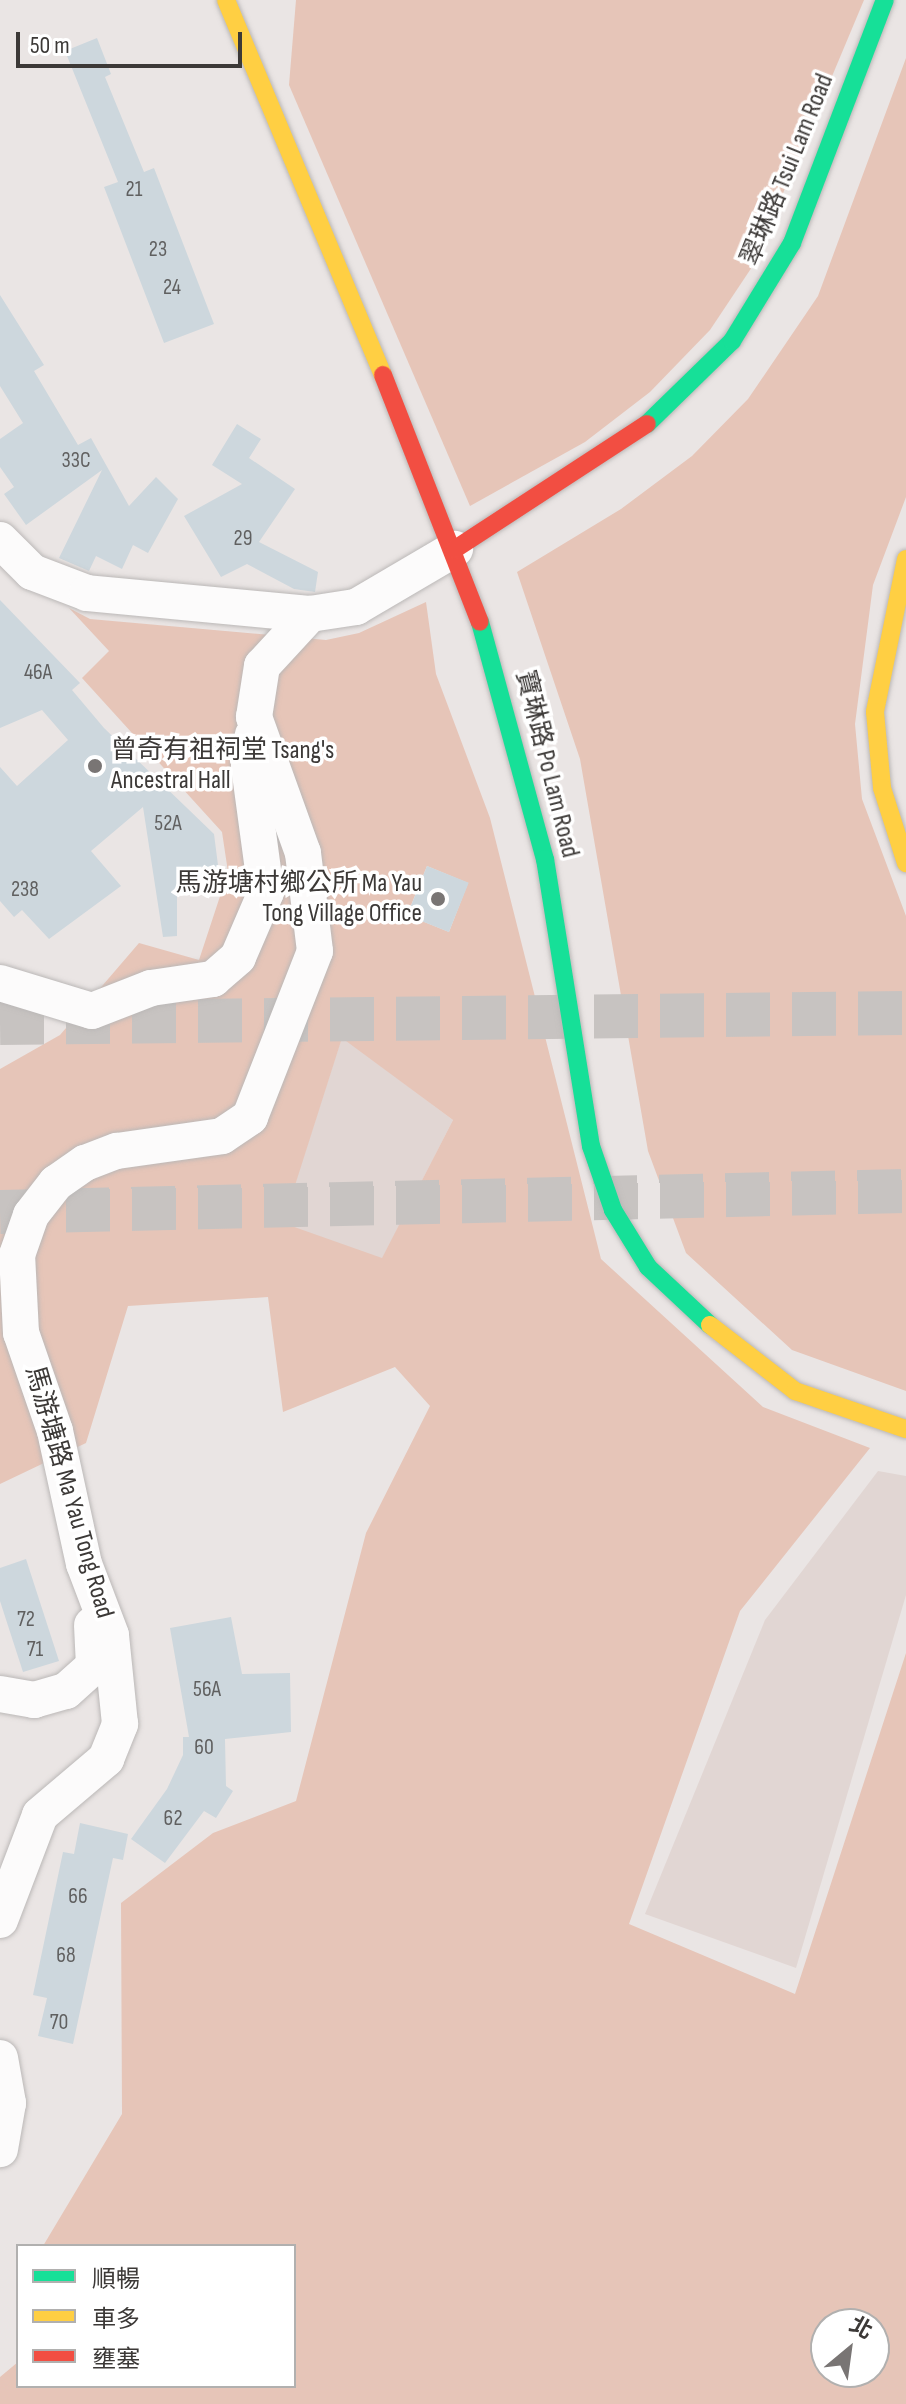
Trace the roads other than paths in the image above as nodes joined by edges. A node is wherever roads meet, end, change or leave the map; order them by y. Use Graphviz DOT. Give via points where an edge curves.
graph roads {
  1 [pos="226,0"];
  2 [pos="885,0"];
  3 [pos="0,540"];
  4 [pos="455,549"];
  5 [pos="906,559"];
  6 [pos="310,614"];
  7 [pos="254,717"];
  8 [pos="906,863"];
  9 [pos="0,983"];
  10 [pos="906,1429"];
  11 [pos="84,1564"];
  12 [pos="0,1694"];
  13 [pos="0,1920"];
  14 [pos="0,2058"];
  15 [pos="0,2149"];
  1 -- 4 [label="main road, 寶琳路 Po Lam Road" via="311,191"];
  2 -- 4 [label="main road, 翠琳路 Tsui Lam Road" via="792,243 732,341 636,435"];
  3 -- 6 [label="street" via="32,572 87,593"];
  4 -- 6 [label="street" via="356,607"];
  4 -- 10 [label="main road, 寶琳路 Po Lam Road" via="493,654 535,813 591,1146 613,1210 648,1267 795,1391"];
  5 -- 8 [label="main road" via="875,712 882,788"];
  6 -- 7 [label="street, 馬游塘路 Ma Yau Tong Road" via="262,666"];
  7 -- 9 [label="street" via="249,766 266,892 238,957 213,979 151,988 92,1011"];
  7 -- 11 [label="street, 馬游塘路 Ma Yau Tong Road" via="303,853 315,951 259,1103 238,1128 222,1136 117,1151 85,1163 56,1183 31,1215 17,1255 21,1333 55,1431"];
  11 -- 12 [label="street" via="94,1666 52,1699"];
  11 -- 13 [label="street, 馬游塘路 Ma Yau Tong Road" via="111,1635 120,1724 106,1759 40,1815"];
  14 -- 15 [label="street" via="8,2103"];
}
